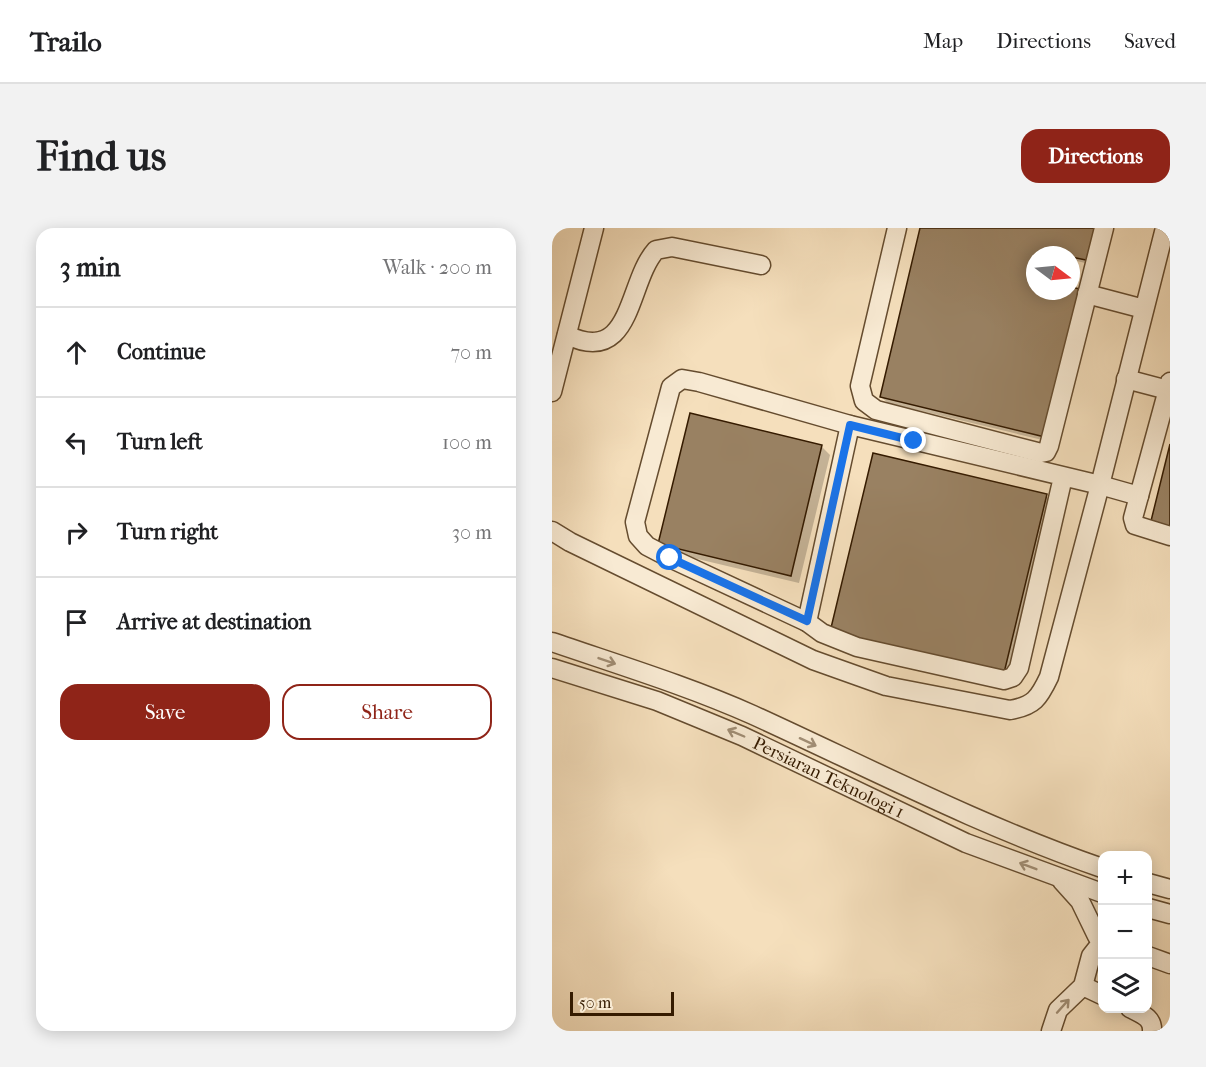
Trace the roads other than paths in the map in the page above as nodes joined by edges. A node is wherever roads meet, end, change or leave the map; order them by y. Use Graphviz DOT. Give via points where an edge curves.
graph roads {
  1 [pos="594,228"];
  2 [pos="897,228"];
  3 [pos="1104,228"];
  4 [pos="1165,228"];
  5 [pos="761,265"];
  6 [pos="1087,294"];
  7 [pos="1144,309"];
  8 [pos="567,335"];
  9 [pos="1126,379"];
  10 [pos="1169,386"];
  11 [pos="552,392"];
  12 [pos="850,425"];
  13 [pos="1063,477"];
  14 [pos="1100,485"];
  15 [pos="1139,496"];
  16 [pos="552,531"];
  17 [pos="1170,536"];
  18 [pos="807,621"];
  19 [pos="552,642"];
  20 [pos="552,668"];
  21 [pos="1098,866"];
  22 [pos="1058,878"];
  23 [pos="1152,884"];
  24 [pos="1170,889"];
  25 [pos="1098,892"];
  26 [pos="1152,909"];
  27 [pos="1170,914"];
  28 [pos="1098,937"];
  29 [pos="1098,946"];
  30 [pos="1152,957"];
  31 [pos="1170,964"];
  32 [pos="1083,986"];
  33 [pos="1098,993"];
  34 [pos="1139,1013"];
  35 [pos="1051,1031"];
  36 [pos="1152,1031"];
  1 -- 8 [label="street"];
  2 -- 6 [label="street" via="860,386 864,401 876,410 1046,452"];
  3 -- 6 [label="street"];
  4 -- 7 [label="street"];
  5 -- 8 [label="street" via="672,247 656,250 645,266 626,320 618,331 600,342 581,342"];
  6 -- 7 [label="street"];
  7 -- 9 [label="street"];
  8 -- 11 [label="street"];
  9 -- 10 [label="street"];
  9 -- 14 [label="street"];
  10 -- 15 [label="street"];
  12 -- 13 [label="street"];
  12 -- 18 [label="street"];
  12 -- 18 [label="street" via="682,379 671,387 635,522 638,536 647,546"];
  13 -- 14 [label="street"];
  13 -- 18 [label="street" via="1019,668 1013,677 1004,680 857,646 822,633"];
  14 -- 15 [label="street"];
  14 -- 16 [label="street" via="1049,676 1041,694 1028,707 1010,710 886,686 813,660"];
  15 -- 17 [label="street" via="1135,525"];
  19 -- 21 [label="street, Persiaran Teknologi 1, one-way" via="751,715 976,819"];
  22 -- 20 [label="street, Persiaran Teknologi 1, one-way" via="966,843 742,736 657,701"];
  22 -- 25 [label="street, Persiaran Teknologi 1"];
  22 -- 28 [label="street" via="1080,901"];
  23 -- 24 [label="street"];
  26 -- 27 [label="street"];
  29 -- 32 [label="street" via="1090,956"];
  30 -- 31 [label="street"];
  32 -- 33 [label="street"];
  35 -- 32 [label="street, one-way" via="1058,1010"];
  34 -- 36 [label="street" via="1147,1017"];
}
